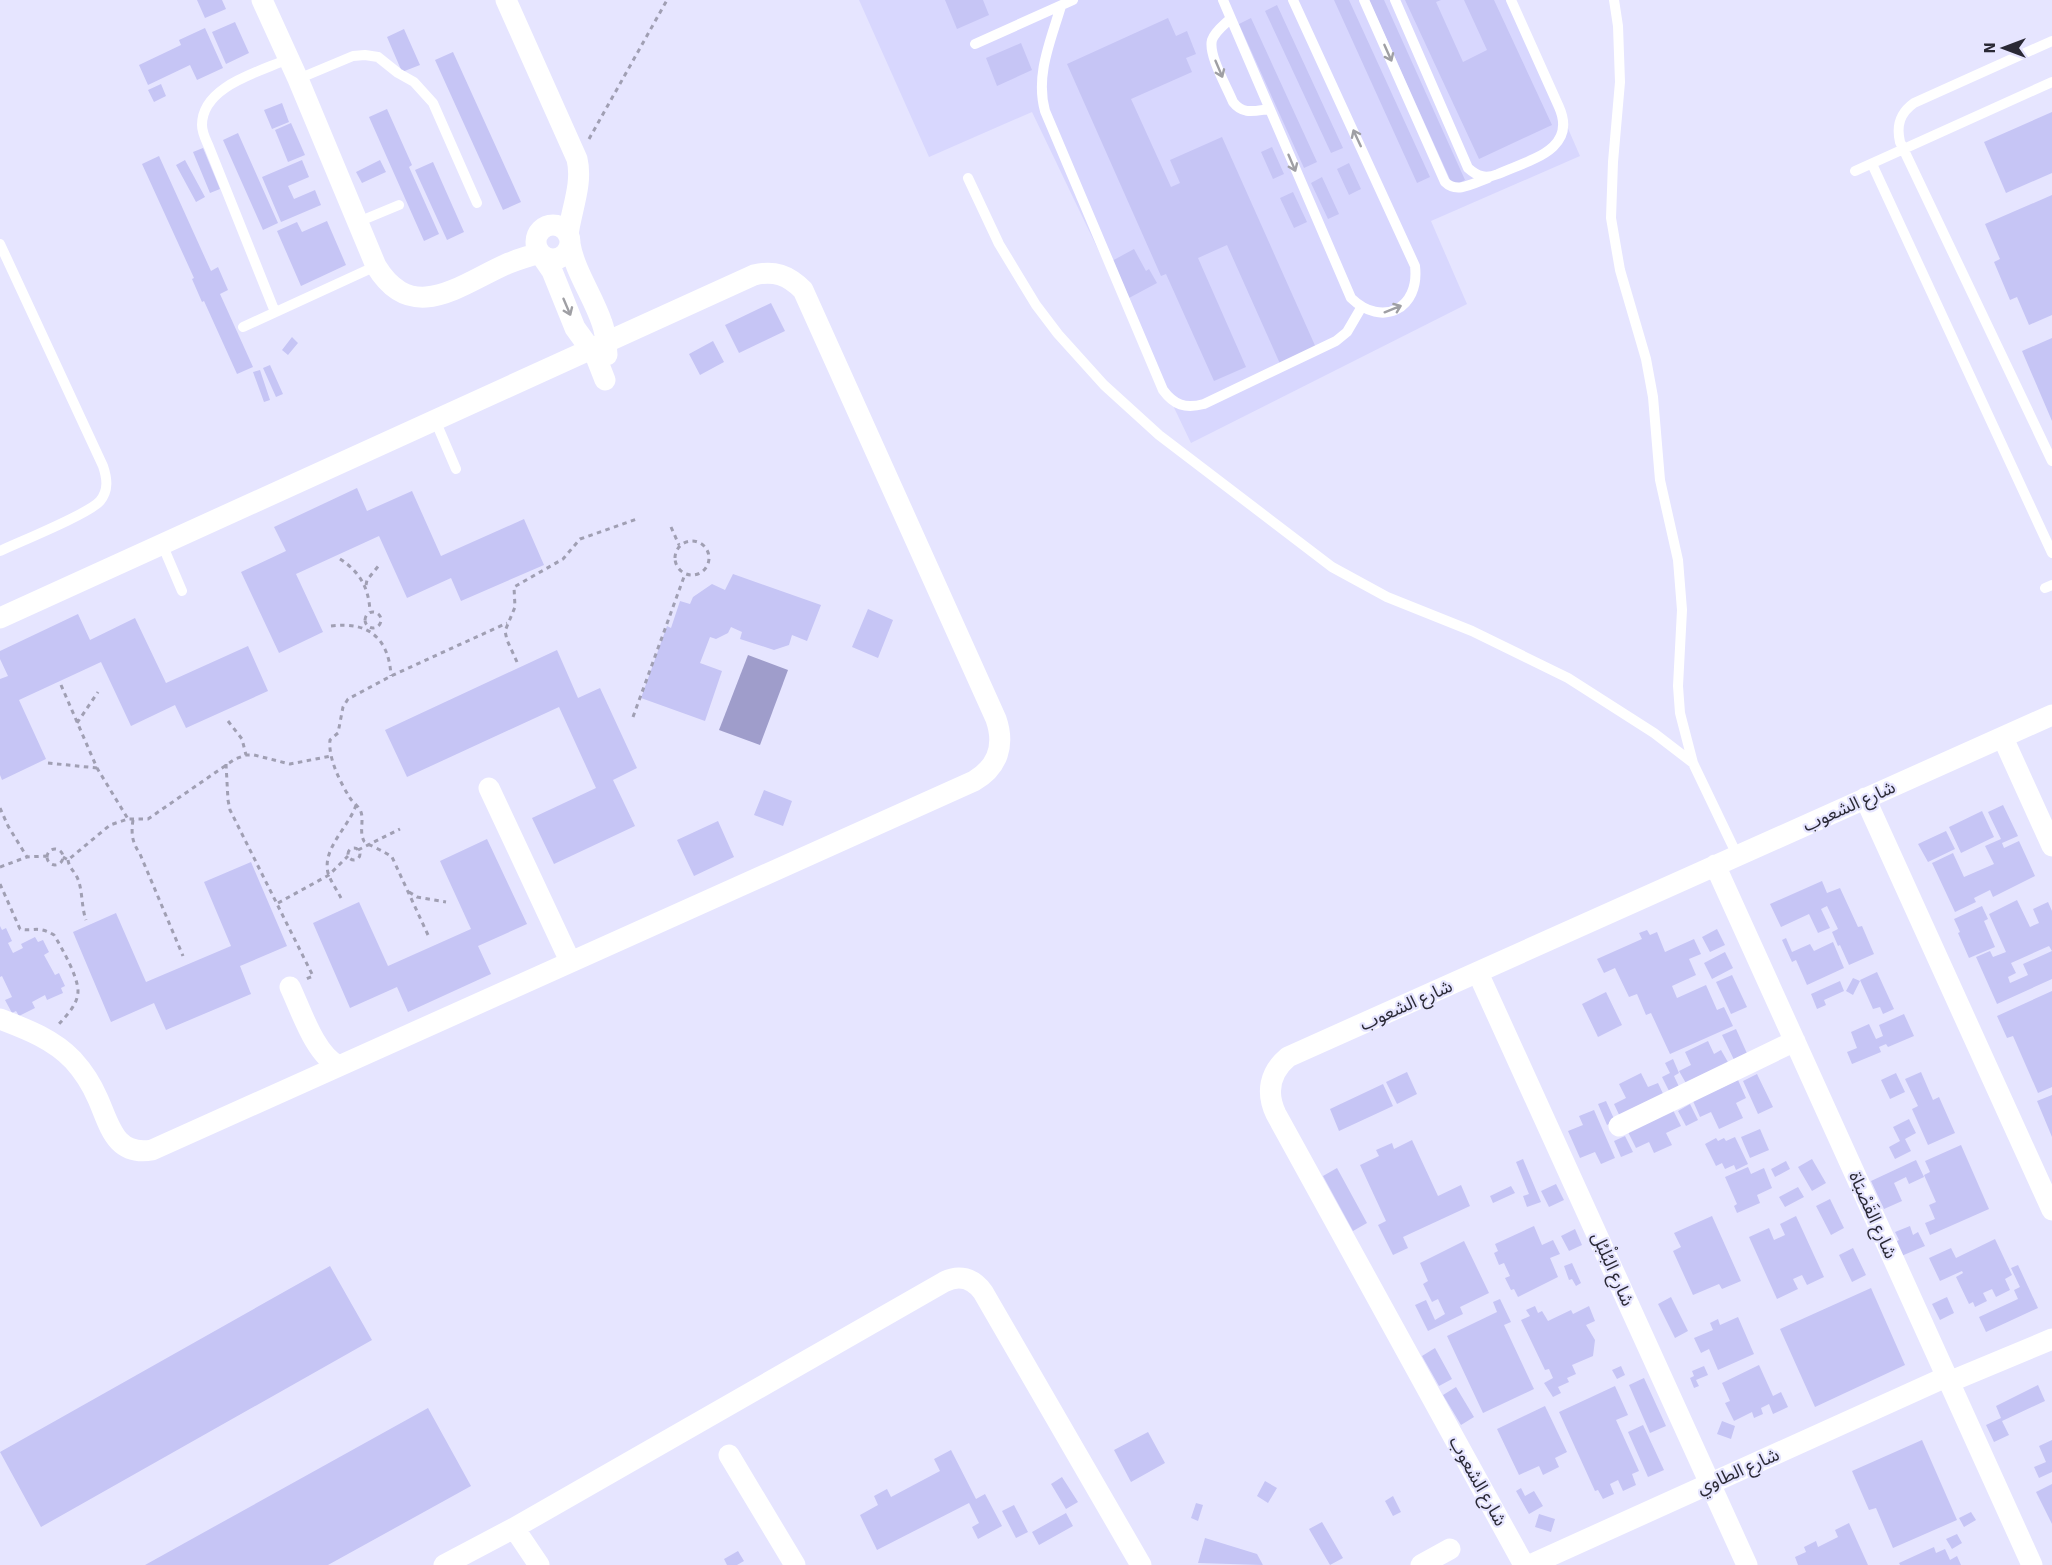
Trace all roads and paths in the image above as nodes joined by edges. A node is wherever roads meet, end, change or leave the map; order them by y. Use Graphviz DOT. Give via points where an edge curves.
graph roads {
  1 [pos="262,0"];
  2 [pos="506,0"];
  3 [pos="667,0"];
  4 [pos="1223,0"];
  5 [pos="1293,0"];
  6 [pos="1364,0"];
  7 [pos="1395,0"];
  8 [pos="1511,0"];
  9 [pos="1614,0"];
  10 [pos="1069,2"];
  11 [pos="1230,19"];
  12 [pos="2052,41"];
  13 [pos="975,44"];
  14 [pos="288,59"];
  15 [pos="298,79"];
  16 [pos="2052,82"];
  17 [pos="1269,109"];
  18 [pos="1904,149"];
  19 [pos="578,159"];
  20 [pos="1872,164"];
  21 [pos="1856,171"];
  22 [pos="1491,177"];
  23 [pos="968,178"];
  24 [pos="477,203"];
  25 [pos="399,205"];
  26 [pos="358,222"];
  27 [pos="563,235"];
  28 [pos="0,244"];
  29 [pos="539,249"];
  30 [pos="376,266"];
  31 [pos="1361,308"];
  32 [pos="275,312"];
  33 [pos="243,327"];
  34 [pos="599,345"];
  35 [pos="609,378"];
  36 [pos="435,420"];
  37 [pos="2052,461"];
  38 [pos="456,469"];
  39 [pos="637,519"];
  40 [pos="671,527"];
  41 [pos="162,544"];
  42 [pos="680,545"];
  43 [pos="0,550"];
  44 [pos="2052,553"];
  45 [pos="340,559"];
  46 [pos="380,564"];
  47 [pos="685,574"];
  48 [pos="366,586"];
  49 [pos="182,591"];
  50 [pos="370,612"];
  51 [pos="0,618"];
  52 [pos="507,623"];
  53 [pos="331,626"];
  54 [pos="377,627"];
  55 [pos="378,638"];
  56 [pos="517,662"];
  57 [pos="391,676"];
  58 [pos="61,685"];
  59 [pos="98,692"];
  60 [pos="2052,716"];
  61 [pos="633,717"];
  62 [pos="228,721"];
  63 [pos="77,723"];
  64 [pos="2003,738"];
  65 [pos="246,755"];
  66 [pos="331,756"];
  67 [pos="48,763"];
  68 [pos="1693,763"];
  69 [pos="226,764"];
  70 [pos="97,768"];
  71 [pos="489,788"];
  72 [pos="1864,798"];
  73 [pos="356,805"];
  74 [pos="0,808"];
  75 [pos="128,819"];
  76 [pos="133,820"];
  77 [pos="400,829"];
  78 [pos="368,845"];
  79 [pos="2052,846"];
  80 [pos="358,850"];
  81 [pos="46,856"];
  82 [pos="348,856"];
  83 [pos="27,857"];
  84 [pos="63,857"];
  85 [pos="1738,857"];
  86 [pos="68,860"];
  87 [pos="1715,865"];
  88 [pos="0,867"];
  89 [pos="329,875"];
  90 [pos="0,884"];
  91 [pos="407,891"];
  92 [pos="341,898"];
  93 [pos="446,902"];
  94 [pos="277,904"];
  95 [pos="86,920"];
  96 [pos="428,934"];
  97 [pos="183,956"];
  98 [pos="570,961"];
  99 [pos="1478,973"];
  100 [pos="290,987"];
  101 [pos="0,1019"];
  102 [pos="47,1039"];
  103 [pos="1794,1041"];
  104 [pos="339,1066"];
  105 [pos="1619,1126"];
  106 [pos="2052,1210"];
  107 [pos="2052,1339"];
  108 [pos="1948,1379"];
  109 [pos="729,1455"];
  110 [pos="1710,1484"];
  111 [pos="513,1528"];
  112 [pos="1450,1549"];
  113 [pos="444,1565"];
  114 [pos="539,1565"];
  115 [pos="795,1565"];
  116 [pos="1141,1565"];
  117 [pos="1421,1565"];
  118 [pos="1524,1565"];
  119 [pos="1530,1565"];
  120 [pos="1747,1565"];
  121 [pos="2032,1565"];
  1 -- 14 [label="street"];
  2 -- 19 [label="street"];
  3 -- 19 [label="path"];
  4 -- 11 [label="lane"];
  31 -- 5 [label="lane, one-way" via="1386,313 1407,302 1417,279 1415,266"];
  6 -- 22 [label="lane, one-way" via="1445,182 1460,188"];
  7 -- 22 [label="lane" via="1468,168 1474,174"];
  8 -- 22 [label="lane" via="1559,107 1563,135 1551,150"];
  9 -- 68 [label="lane" via="1620,82 1611,218 1620,270 1647,359 1660,480 1678,561 1682,610 1680,713"];
  10 -- 13 [label="lane"];
  10 -- 31 [label="lane" via="1042,70 1042,101 1162,390 1170,400 1180,406 1204,404 1324,348 1347,332"];
  11 -- 17 [label="lane"];
  11 -- 17 [label="lane, one-way" via="1216,31 1212,48 1233,102 1244,111"];
  12 -- 18 [label="lane" via="1907,108 1898,133"];
  14 -- 15 [label="street"];
  14 -- 32 [label="lane" via="226,86 215,95 202,121"];
  15 -- 24 [label="lane" via="353,56 378,57 414,82 436,109"];
  15 -- 26 [label="street"];
  16 -- 18 [label="lane"];
  17 -- 31 [label="lane, one-way" via="1345,286"];
  18 -- 20 [label="lane"];
  18 -- 37 [label="lane"];
  19 -- 27 [label="street" via="576,194"];
  20 -- 21 [label="lane"];
  20 -- 44 [label="lane"];
  23 -- 68 [label="lane" via="999,244 1036,305 1104,385 1160,435 1332,567 1387,597 1472,631 1568,678"];
  25 -- 26 [label="lane"];
  26 -- 30 [label="street"];
  27 -- 29 [label="street" via="541,230"];
  27 -- 29 [label="street" via="568,250 559,258 552,259"];
  27 -- 34 [label="street" via="602,321"];
  28 -- 43 [label="lane" via="103,466 107,484 94,507"];
  29 -- 30 [label="street" via="431,298 402,293 390,285"];
  29 -- 34 [label="street, one-way" via="575,328"];
  30 -- 32 [label="lane"];
  32 -- 33 [label="lane"];
  34 -- 35 [label="street"];
  34 -- 36 [label="street"];
  34 -- 98 [label="street" via="753,275 774,273 793,280 808,303 996,719 1001,739 996,760 974,781"];
  36 -- 38 [label="lane"];
  36 -- 41 [label="street"];
  39 -- 52 [label="path" via="580,539 562,559 514,587 515,607"];
  40 -- 42 [label="path"];
  41 -- 49 [label="lane"];
  41 -- 51 [label="street"];
  42 -- 47 [label="path" via="675,561"];
  42 -- 47 [label="path" via="695,540 708,550 710,559 701,573"];
  45 -- 48 [label="path"];
  46 -- 48 [label="path"];
  47 -- 61 [label="path"];
  48 -- 50 [label="path"];
  50 -- 54 [label="path" via="380,617"];
  50 -- 54 [label="path" via="367,625"];
  52 -- 56 [label="path" via="507,640"];
  52 -- 57 [label="path"];
  53 -- 55 [label="path" via="348,624 364,628"];
  54 -- 55 [label="path"];
  55 -- 57 [label="path" via="386,649"];
  57 -- 66 [label="path" via="348,699 338,733 330,740"];
  58 -- 63 [label="path"];
  59 -- 63 [label="path"];
  60 -- 64 [label="street, شارع الشعوب"];
  62 -- 65 [label="path" via="242,739"];
  63 -- 70 [label="path"];
  64 -- 72 [label="street, شارع الشعوب"];
  64 -- 79 [label="street"];
  65 -- 66 [label="path" via="290,764"];
  65 -- 69 [label="path"];
  66 -- 73 [label="path"];
  67 -- 70 [label="path"];
  68 -- 85 [label="lane"];
  69 -- 76 [label="path" via="159,814"];
  69 -- 94 [label="path" via="230,810"];
  70 -- 75 [label="path"];
  71 -- 98 [label="street"];
  72 -- 85 [label="street, شارع الشعوب"];
  72 -- 106 [label="street"];
  73 -- 78 [label="path" via="362,814 362,836"];
  73 -- 89 [label="path" via="332,847 327,865"];
  74 -- 83 [label="path"];
  75 -- 76 [label="path"];
  75 -- 86 [label="path" via="110,825"];
  76 -- 97 [label="path" via="134,844"];
  77 -- 78 [label="path"];
  78 -- 80 [label="path"];
  78 -- 91 [label="path" via="392,857"];
  80 -- 82 [label="path" via="351,848"];
  80 -- 82 [label="path" via="356,860"];
  81 -- 83 [label="path"];
  81 -- 84 [label="path" via="48,851 58,849"];
  81 -- 84 [label="path" via="51,865 57,865"];
  82 -- 89 [label="path"];
  83 -- 88 [label="path"];
  84 -- 86 [label="path"];
  85 -- 87 [label="street, شارع الشعوب"];
  86 -- 95 [label="path" via="77,877"];
  87 -- 99 [label="street, شارع الشعوب"];
  87 -- 103 [label="street, شارع القَصْبَاة"];
  89 -- 92 [label="path"];
  89 -- 94 [label="path"];
  90 -- 102 [label="path" via="20,929 37,928 54,935 77,984 72,1008"];
  91 -- 93 [label="path" via="417,897"];
  91 -- 96 [label="path"];
  94 -- 100 [label="path" via="312,976"];
  98 -- 104 [label="street"];
  99 -- 110 [label="street, شارع البُلْبُل"];
  99 -- 118 [label="street, شارع الشعوب" via="1288,1058 1275,1072 1269,1093 1276,1114"];
  100 -- 104 [label="street" via="316,1042 330,1062"];
  101 -- 102 [label="street"];
  102 -- 104 [label="street" via="73,1060 86,1077 115,1138 142,1152"];
  103 -- 105 [label="street"];
  103 -- 108 [label="street, شارع القَصْبَاة"];
  107 -- 108 [label="street, شارع الطاوي"];
  108 -- 110 [label="street, شارع الطاوي"];
  108 -- 121 [label="street, شارع القَصْبَاة"];
  109 -- 115 [label="street"];
  110 -- 119 [label="street, شارع الطاوي"];
  110 -- 120 [label="street, شارع البُلْبُل"];
  111 -- 113 [label="street"];
  111 -- 114 [label="street"];
  111 -- 116 [label="street" via="944,1282 965,1278 983,1292"];
  112 -- 117 [label="street"];
}
